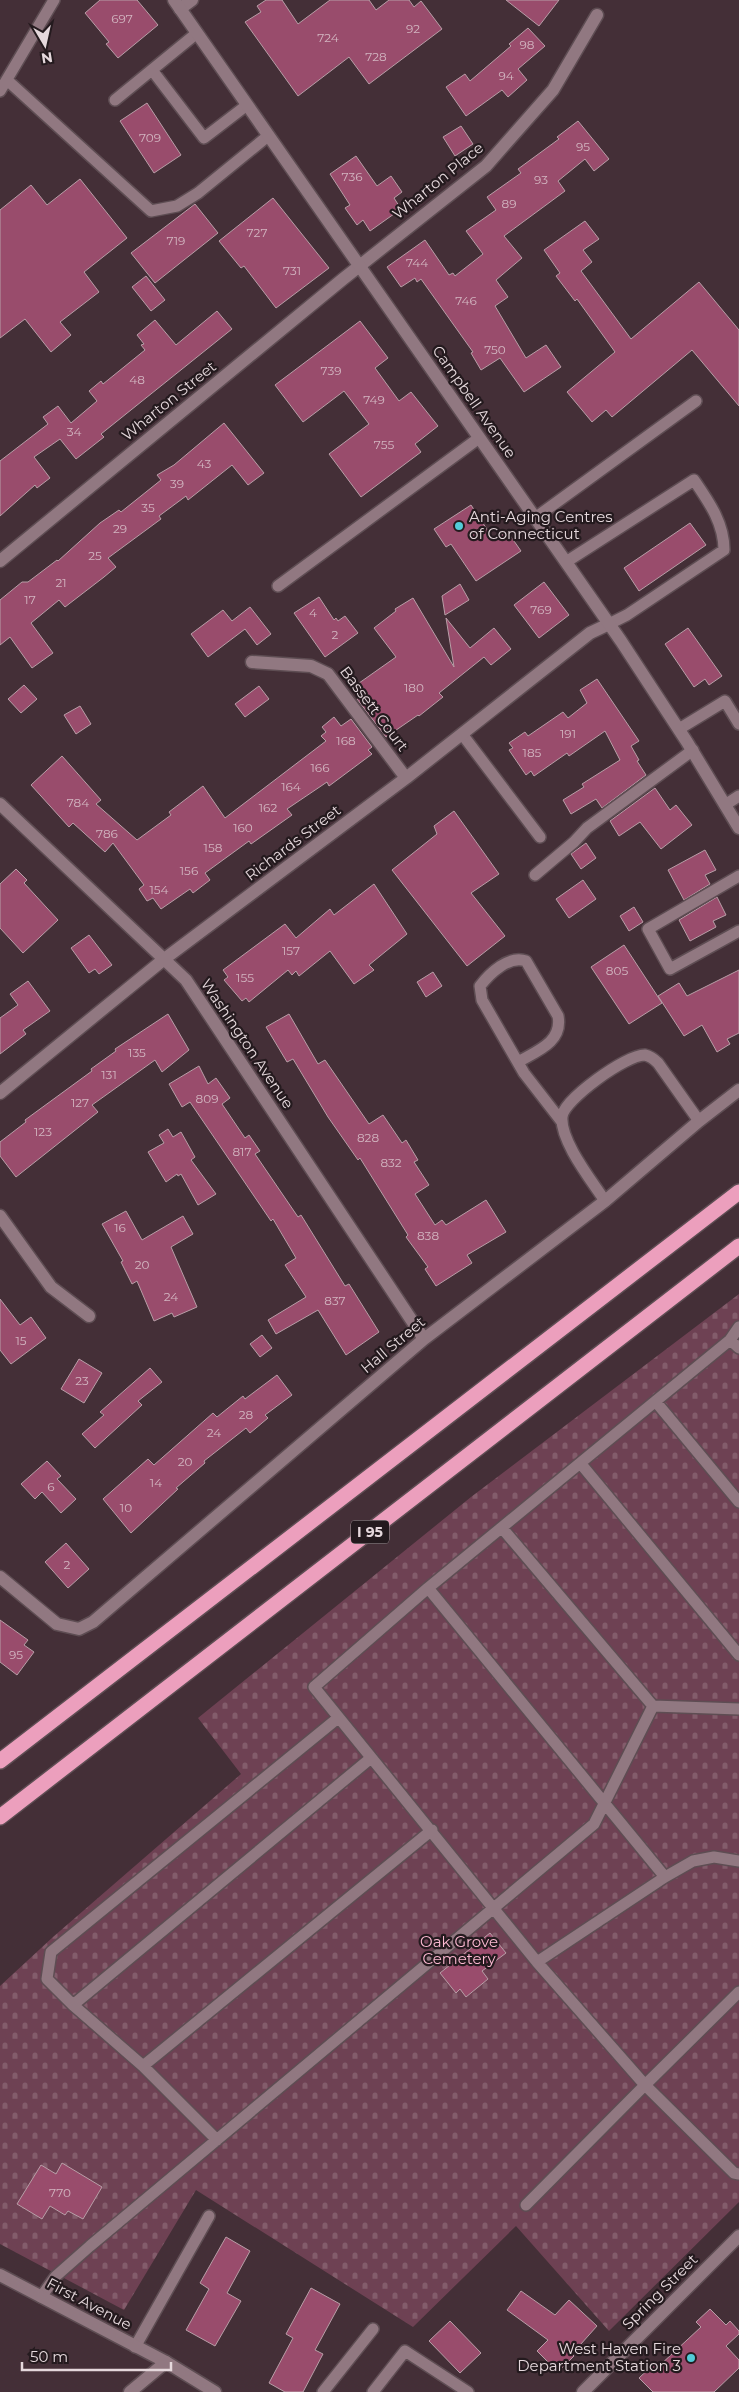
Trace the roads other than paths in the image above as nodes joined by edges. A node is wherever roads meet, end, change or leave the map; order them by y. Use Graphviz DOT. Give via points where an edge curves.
graph roads {
  1 [pos="54,0"];
  2 [pos="192,0"];
  3 [pos="177,5"];
  4 [pos="597,15"];
  5 [pos="197,33"];
  6 [pos="152,70"];
  7 [pos="6,80"];
  8 [pos="0,91"];
  9 [pos="115,100"];
  10 [pos="247,105"];
  11 [pos="268,136"];
  12 [pos="359,266"];
  13 [pos="696,401"];
  14 [pos="479,438"];
  15 [pos="535,518"];
  16 [pos="0,561"];
  17 [pos="566,562"];
  18 [pos="278,586"];
  19 [pos="609,624"];
  20 [pos="252,662"];
  21 [pos="739,724"];
  22 [pos="679,729"];
  23 [pos="462,734"];
  24 [pos="693,750"];
  25 [pos="406,778"];
  26 [pos="739,796"];
  27 [pos="0,804"];
  28 [pos="725,805"];
  29 [pos="739,828"];
  30 [pos="540,837"];
  31 [pos="534,875"];
  32 [pos="739,876"];
  33 [pos="739,932"];
  34 [pos="163,960"];
  35 [pos="518,1062"];
  36 [pos="739,1090"];
  37 [pos="0,1094"];
  38 [pos="699,1121"];
  39 [pos="562,1122"];
  40 [pos="739,1192"];
  41 [pos="605,1201"];
  42 [pos="0,1216"];
  43 [pos="739,1246"];
  44 [pos="89,1316"];
  45 [pos="739,1327"];
  46 [pos="424,1339"];
  47 [pos="730,1340"];
  48 [pos="739,1348"];
  49 [pos="656,1402"];
  50 [pos="581,1464"];
  51 [pos="739,1502"];
  52 [pos="502,1528"];
  53 [pos="0,1576"];
  54 [pos="428,1588"];
  55 [pos="739,1655"];
  56 [pos="653,1706"];
  57 [pos="739,1709"];
  58 [pos="338,1718"];
  59 [pos="371,1758"];
  60 [pos="0,1761"];
  61 [pos="605,1802"];
  62 [pos="0,1816"];
  63 [pos="432,1830"];
  64 [pos="739,1861"];
  65 [pos="665,1877"];
  66 [pos="493,1907"];
  67 [pos="537,1962"];
  68 [pos="739,1992"];
  69 [pos="73,2005"];
  70 [pos="143,2066"];
  71 [pos="645,2085"];
  72 [pos="217,2140"];
  73 [pos="739,2174"];
  74 [pos="526,2205"];
  75 [pos="209,2216"];
  76 [pos="739,2236"];
  77 [pos="0,2275"];
  78 [pos="41,2297"];
  79 [pos="373,2329"];
  80 [pos="135,2347"];
  81 [pos="166,2362"];
  82 [pos="589,2390"];
  83 [pos="130,2392"];
  84 [pos="215,2392"];
  85 [pos="323,2392"];
  86 [pos="373,2392"];
  87 [pos="468,2392"];
  1 -- 7 [label="lane"];
  2 -- 3 [label="street"];
  3 -- 5 [label="street, Campbell Avenue"];
  4 -- 12 [label="street, Wharton Place" via="553,90 486,166"];
  5 -- 6 [label="lane"];
  5 -- 10 [label="street, Campbell Avenue"];
  6 -- 9 [label="lane"];
  6 -- 10 [label="lane" via="204,138"];
  7 -- 8 [label="lane"];
  7 -- 11 [label="lane" via="151,211 177,206 198,193"];
  10 -- 11 [label="street, Campbell Avenue"];
  11 -- 12 [label="street, Campbell Avenue"];
  12 -- 14 [label="street, Campbell Avenue"];
  12 -- 16 [label="street, Wharton Street"];
  13 -- 15 [label="lane"];
  14 -- 15 [label="street, Campbell Avenue"];
  14 -- 18 [label="lane"];
  15 -- 17 [label="street, Campbell Avenue"];
  17 -- 19 [label="street, Campbell Avenue"];
  17 -- 19 [label="lane" via="694,480 716,513 724,536 724,550"];
  19 -- 22 [label="street, Campbell Avenue"];
  19 -- 23 [label="street, Richards Street" via="590,633"];
  20 -- 25 [label="street, Bassett Court" via="311,666 328,674"];
  21 -- 22 [label="lane" via="725,700"];
  22 -- 24 [label="street, Campbell Avenue"];
  23 -- 25 [label="street, Richards Street"];
  23 -- 30 [label="lane"];
  24 -- 28 [label="street, Campbell Avenue"];
  24 -- 31 [label="lane" via="587,828"];
  25 -- 34 [label="street, Richards Street"];
  26 -- 28 [label="lane"];
  27 -- 34 [label="street, Washington Avenue"];
  28 -- 29 [label="street, Campbell Avenue"];
  32 -- 33 [label="lane" via="648,930 670,969"];
  34 -- 37 [label="street, Richards Street"];
  34 -- 46 [label="street, Washington Avenue" via="186,980"];
  35 -- 35 [label="lane" via="482,1000 480,986 492,973 512,959 520,958 526,961 560,1024 554,1040"];
  35 -- 39 [label="lane"];
  36 -- 38 [label="street, Hall Street"];
  38 -- 39 [label="lane" via="658,1063 644,1055 615,1067 570,1101 564,1109"];
  38 -- 41 [label="street, Hall Street"];
  39 -- 41 [label="lane" via="571,1147"];
  40 -- 60 [label="highway"];
  41 -- 46 [label="street, Hall Street"];
  42 -- 44 [label="street" via="51,1287"];
  43 -- 62 [label="highway, I 95"];
  45 -- 47 [label="lane"];
  46 -- 53 [label="street, Hall Street" via="93,1622 79,1629 57,1624"];
  47 -- 48 [label="lane"];
  47 -- 49 [label="lane"];
  49 -- 50 [label="lane"];
  49 -- 51 [label="lane"];
  50 -- 52 [label="lane"];
  50 -- 55 [label="lane"];
  52 -- 54 [label="lane"];
  52 -- 56 [label="lane"];
  54 -- 58 [label="lane" via="314,1687"];
  54 -- 61 [label="lane"];
  56 -- 57 [label="lane"];
  56 -- 61 [label="lane"];
  58 -- 59 [label="lane"];
  58 -- 69 [label="lane" via="51,1952 46,1979"];
  59 -- 63 [label="lane"];
  59 -- 69 [label="lane"];
  61 -- 65 [label="lane"];
  61 -- 66 [label="lane" via="594,1824"];
  63 -- 66 [label="lane"];
  63 -- 70 [label="lane"];
  64 -- 65 [label="lane" via="714,1857 693,1861"];
  65 -- 67 [label="lane"];
  66 -- 67 [label="lane"];
  66 -- 72 [label="lane"];
  67 -- 71 [label="lane"];
  68 -- 71 [label="lane"];
  69 -- 70 [label="lane"];
  70 -- 72 [label="lane"];
  71 -- 73 [label="lane" via="734,2173"];
  71 -- 74 [label="lane"];
  72 -- 78 [label="lane" via="56,2276"];
  75 -- 80 [label="lane"];
  76 -- 82 [label="street, Spring Street"];
  77 -- 78 [label="street, First Avenue"];
  78 -- 80 [label="street, First Avenue"];
  79 -- 85 [label="lane"];
  80 -- 81 [label="street, First Avenue"];
  81 -- 83 [label="street"];
  81 -- 84 [label="street, First Avenue"];
  86 -- 87 [label="lane" via="405,2352"];
}
